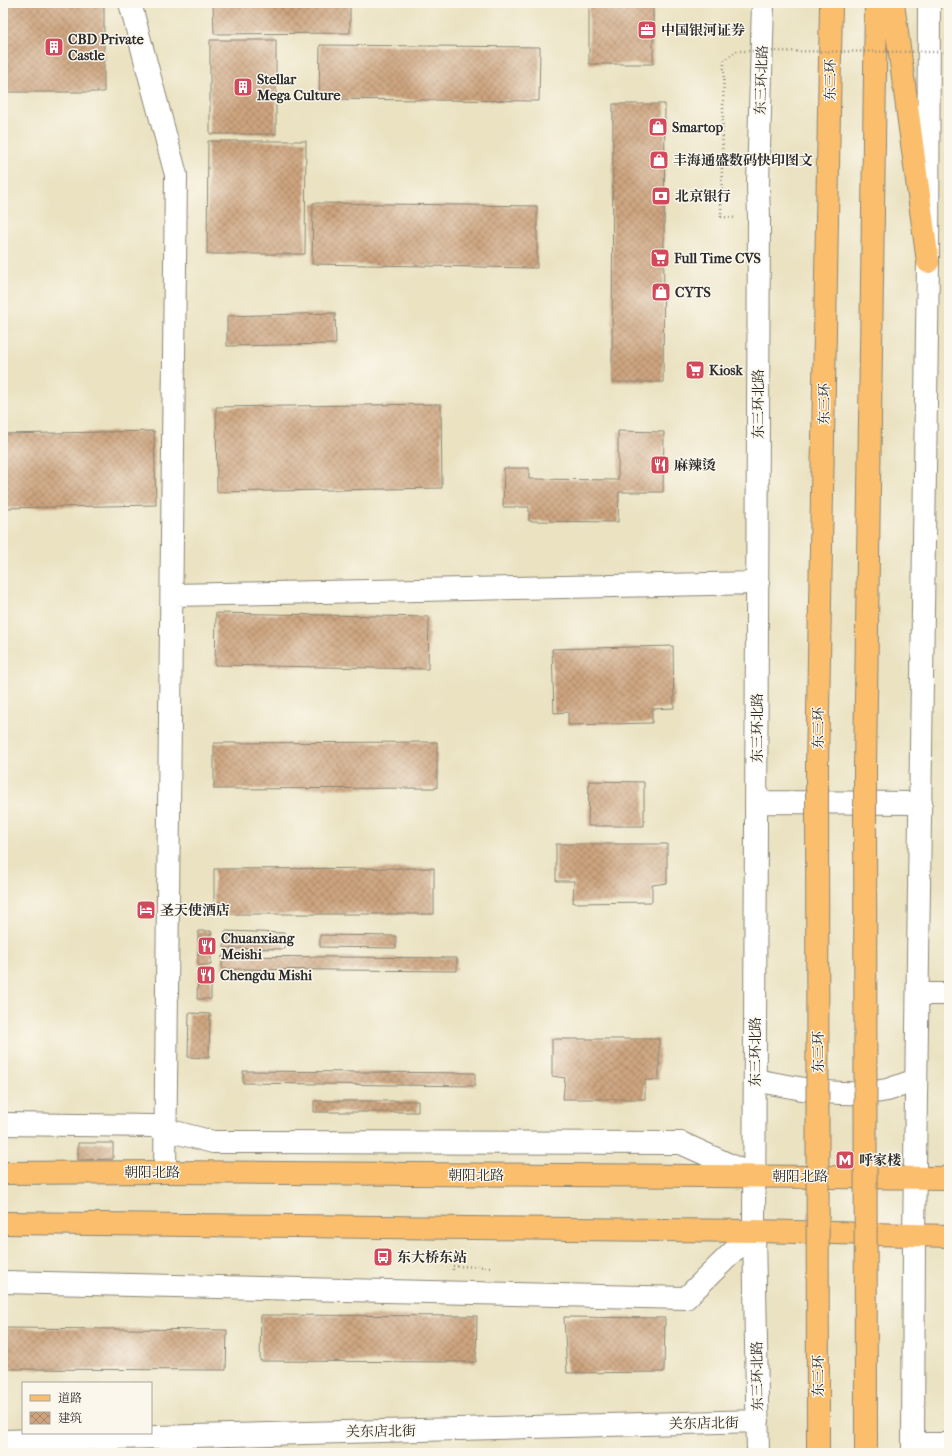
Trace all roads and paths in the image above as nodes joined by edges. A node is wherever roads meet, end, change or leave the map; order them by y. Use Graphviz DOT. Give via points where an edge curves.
graph roads {
  1 [pos="130,3"];
  2 [pos="763,3"];
  3 [pos="831,3"];
  4 [pos="876,3"];
  5 [pos="893,3"];
  6 [pos="930,3"];
  7 [pos="949,52"];
  8 [pos="721,217"];
  9 [pos="928,262"];
  10 [pos="758,583"];
  11 [pos="172,595"];
  12 [pos="756,802"];
  13 [pos="920,803"];
  14 [pos="918,994"];
  15 [pos="949,994"];
  16 [pos="755,1080"];
  17 [pos="916,1080"];
  18 [pos="3,1124"];
  19 [pos="166,1130"];
  20 [pos="165,1172"];
  21 [pos="3,1173"];
  22 [pos="754,1176"];
  23 [pos="915,1176"];
  24 [pos="949,1178"];
  25 [pos="3,1224"];
  26 [pos="754,1231"];
  27 [pos="914,1236"];
  28 [pos="949,1236"];
  29 [pos="3,1282"];
  30 [pos="758,1421"];
  31 [pos="3,1441"];
  32 [pos="949,1444"];
  33 [pos="913,1448"];
  34 [pos="758,1453"];
  35 [pos="818,1453"];
  36 [pos="866,1453"];
  1 -- 11 [label="street" via="176,175"];
  2 -- 10 [label="street, 东三环北路" via="758,184"];
  3 -- 35 [label="main road, 东三环, bridge" via="818,767"];
  4 -- 36 [label="main road, bridge" via="866,767"];
  5 -- 9 [label="main road"];
  6 -- 9 [label="street"];
  7 -- 8 [label="path, bridge" via="737,51 724,60"];
  9 -- 13 [label="street"];
  10 -- 11 [label="street"];
  10 -- 12 [label="street, 东三环北路"];
  11 -- 19 [label="street"];
  12 -- 13 [label="street"];
  12 -- 16 [label="street, 东三环北路"];
  13 -- 14 [label="street"];
  14 -- 15 [label="street"];
  14 -- 17 [label="street"];
  16 -- 17 [label="street" via="844,1093 886,1090"];
  16 -- 22 [label="street, 东三环北路"];
  17 -- 23 [label="street"];
  18 -- 19 [label="street" via="152,1126"];
  19 -- 20 [label="street"];
  19 -- 22 [label="street" via="214,1142 680,1143"];
  20 -- 21 [label="main road, 朝阳北路"];
  20 -- 22 [label="main road, 朝阳北路"];
  22 -- 23 [label="main road, 朝阳北路"];
  22 -- 26 [label="street, 东三环北路"];
  23 -- 24 [label="main road, 朝阳北路"];
  23 -- 27 [label="street"];
  25 -- 26 [label="main road"];
  26 -- 27 [label="main road"];
  26 -- 29 [label="street" via="686,1298"];
  26 -- 30 [label="street, 东三环北路"];
  27 -- 28 [label="main road"];
  27 -- 33 [label="street"];
  30 -- 31 [label="street, 关东店北街"];
  30 -- 34 [label="street, 东三环北路"];
  32 -- 33 [label="street"];
}
